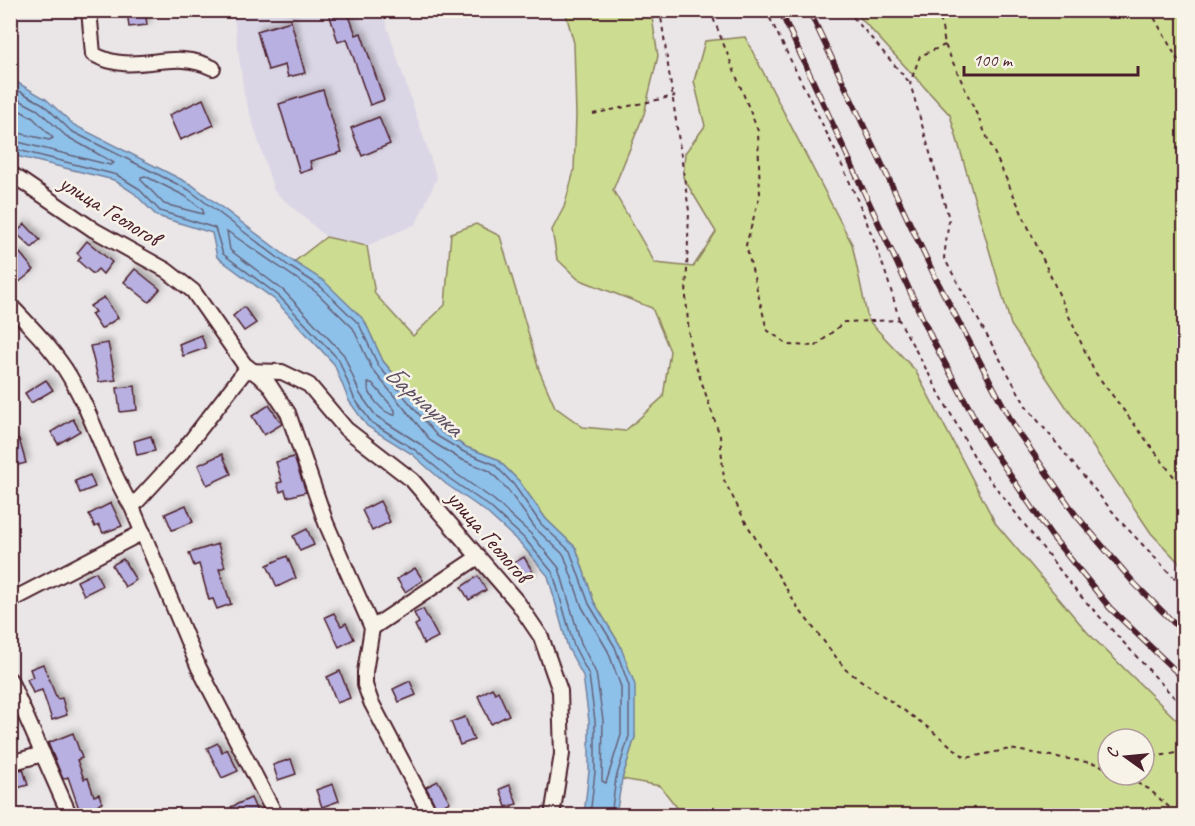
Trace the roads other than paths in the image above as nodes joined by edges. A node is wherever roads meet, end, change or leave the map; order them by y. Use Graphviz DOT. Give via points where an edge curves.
graph roads {
  1 [pos="88,10"];
  2 [pos="213,68"];
  3 [pos="10,173"];
  4 [pos="10,306"];
  5 [pos="253,370"];
  6 [pos="132,507"];
  7 [pos="143,532"];
  8 [pos="478,557"];
  9 [pos="10,601"];
  10 [pos="372,628"];
  11 [pos="10,680"];
  12 [pos="43,754"];
  13 [pos="10,763"];
  14 [pos="70,816"];
  15 [pos="276,816"];
  16 [pos="431,816"];
  17 [pos="552,816"];
  1 -- 2 [label="street" via="93,54 106,61 131,65 181,58 198,60"];
  3 -- 5 [label="street, улица Геологов" via="94,230 166,270 193,291 244,364"];
  4 -- 6 [label="street" via="41,336 66,371"];
  5 -- 6 [label="street" via="238,376 179,456"];
  5 -- 8 [label="street, улица Геологов" via="282,372 309,385 346,429 412,480"];
  5 -- 10 [label="street, улица Геологов" via="268,383 288,413 326,523"];
  6 -- 7 [label="street"];
  7 -- 9 [label="street"];
  7 -- 15 [label="street" via="200,668"];
  8 -- 10 [label="street"];
  8 -- 17 [label="street, улица Геологов" via="518,603 541,637 554,669 562,712 562,754"];
  10 -- 16 [label="street" via="365,685 385,732"];
  11 -- 12 [label="street"];
  12 -- 13 [label="street"];
  12 -- 14 [label="street"];
}
